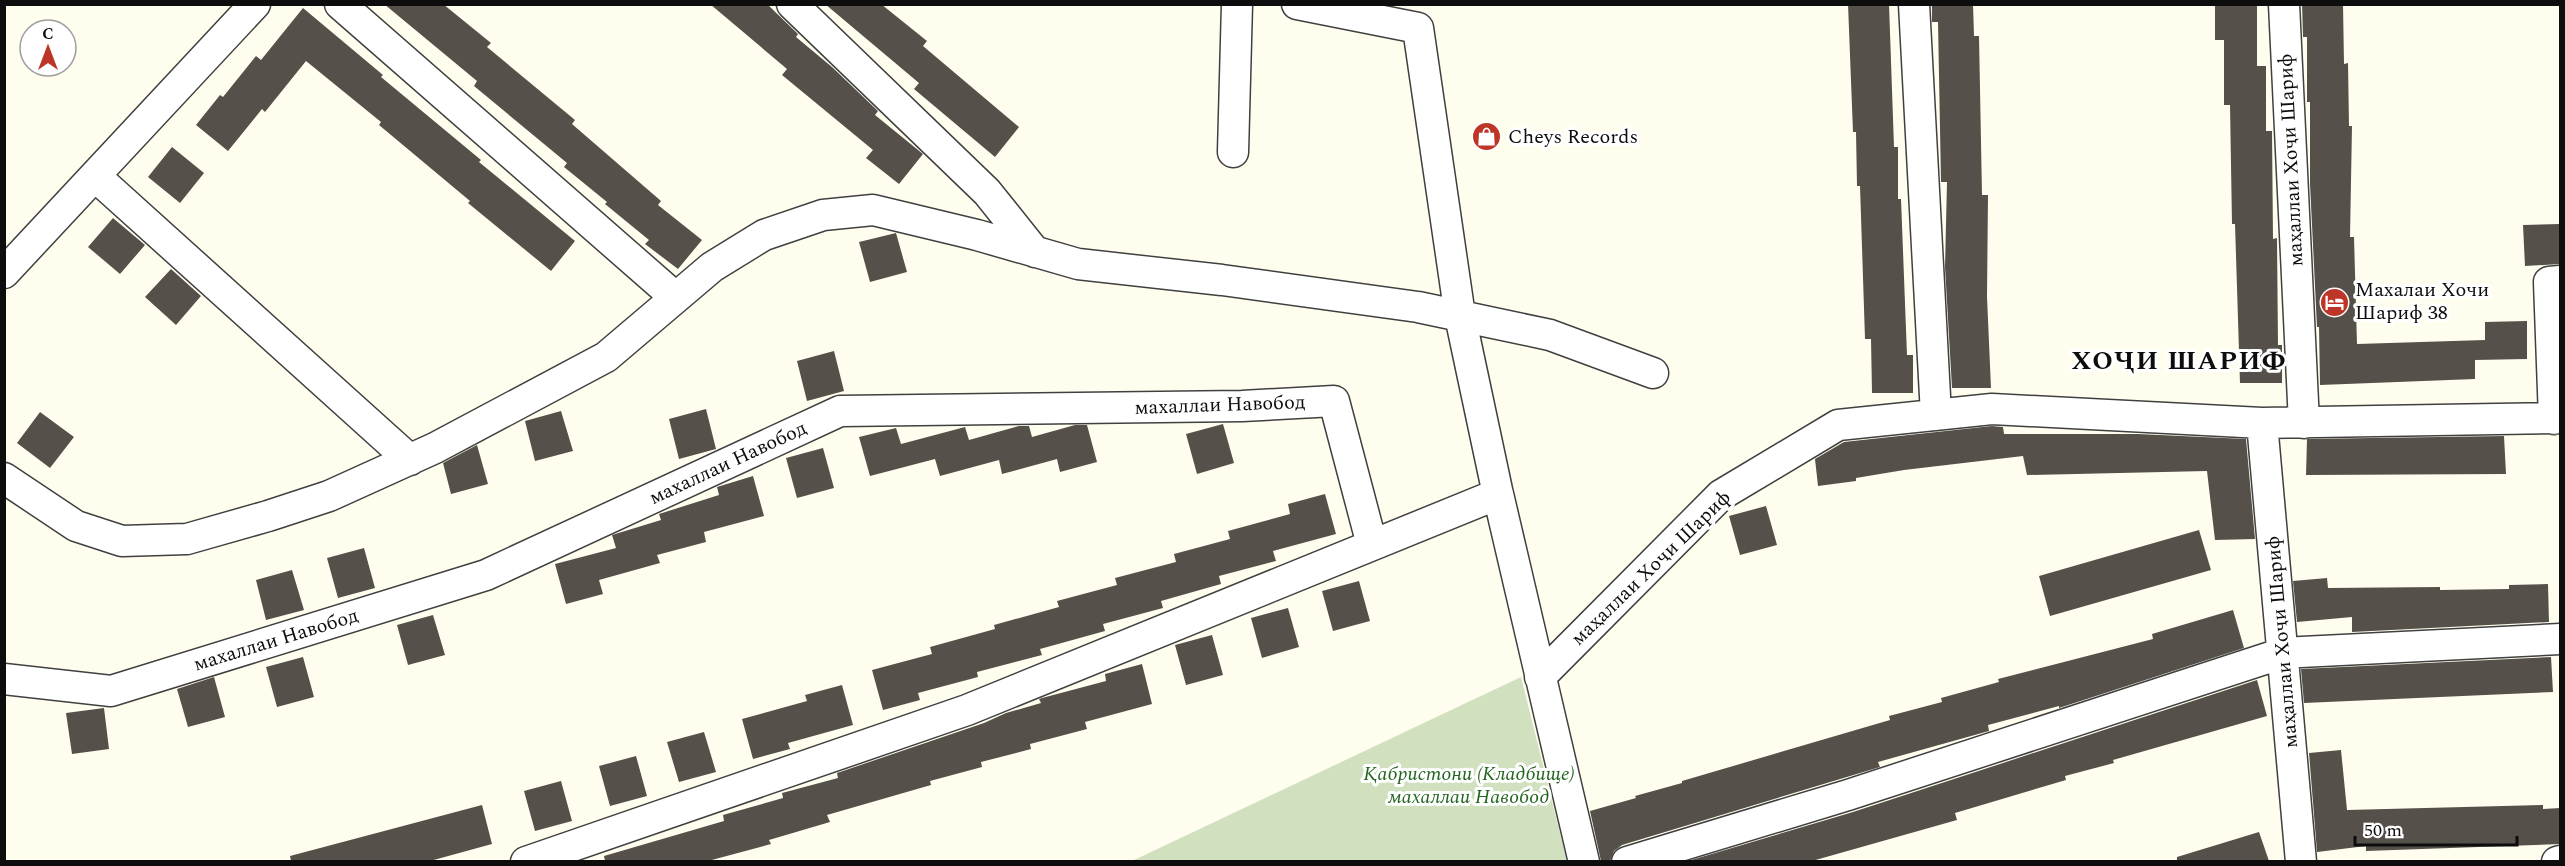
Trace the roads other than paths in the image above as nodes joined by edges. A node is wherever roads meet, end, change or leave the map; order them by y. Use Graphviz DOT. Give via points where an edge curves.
graph roads {
  1 [pos="255,4"];
  2 [pos="340,4"];
  3 [pos="792,4"];
  4 [pos="1236,4"];
  5 [pos="1297,4"];
  6 [pos="1914,4"];
  7 [pos="2284,4"];
  8 [pos="1418,16"];
  9 [pos="1233,152"];
  10 [pos="96,176"];
  11 [pos="1035,252"];
  12 [pos="4,273"];
  13 [pos="2560,281"];
  14 [pos="675,297"];
  15 [pos="1460,316"];
  16 [pos="1653,373"];
  17 [pos="1936,415"];
  18 [pos="2557,418"];
  19 [pos="2262,423"];
  20 [pos="2304,423"];
  21 [pos="410,459"];
  22 [pos="4,478"];
  23 [pos="1499,499"];
  24 [pos="1372,545"];
  25 [pos="2560,639"];
  26 [pos="2283,653"];
  27 [pos="1540,677"];
  28 [pos="4,679"];
  29 [pos="526,861"];
  30 [pos="1584,861"];
  31 [pos="1627,861"];
  32 [pos="2301,861"];
  1 -- 10 [label="street"];
  2 -- 14 [label="street"];
  3 -- 11 [label="street" via="987,192"];
  4 -- 9 [label="street"];
  5 -- 8 [label="street"];
  6 -- 17 [label="street"];
  7 -- 20 [label="street, маҳаллаи Хоҷи Шариф"];
  8 -- 15 [label="street"];
  10 -- 12 [label="street"];
  10 -- 21 [label="street"];
  11 -- 14 [label="street" via="873,210 823,216 764,235 712,267"];
  11 -- 15 [label="street" via="1078,264 1222,280"];
  13 -- 18 [label="street" via="2549,282"];
  14 -- 21 [label="street" via="606,357"];
  15 -- 16 [label="street" via="1550,335"];
  15 -- 23 [label="street"];
  17 -- 19 [label="street, маҳаллаи Хоҷи Шариф" via="1992,409"];
  17 -- 27 [label="street, маҳаллаи Хоҷи Шариф" via="1838,425 1721,495"];
  18 -- 20 [label="street, маҳаллаи Хоҷи Шариф"];
  19 -- 20 [label="street, маҳаллаи Хоҷи Шариф"];
  19 -- 26 [label="street, маҳаллаи Хоҷи Шариф"];
  21 -- 22 [label="street" via="329,496 187,539 122,542 76,526"];
  23 -- 24 [label="street"];
  23 -- 27 [label="street"];
  24 -- 28 [label="street, махаллаи Навобод" via="1334,401 1242,406 840,411 486,575 111,691"];
  24 -- 29 [label="street" via="967,710"];
  25 -- 26 [label="street"];
  26 -- 31 [label="street" via="1848,795"];
  26 -- 32 [label="street, маҳаллаи Хоҷи Шариф"];
  27 -- 30 [label="street"];
}
